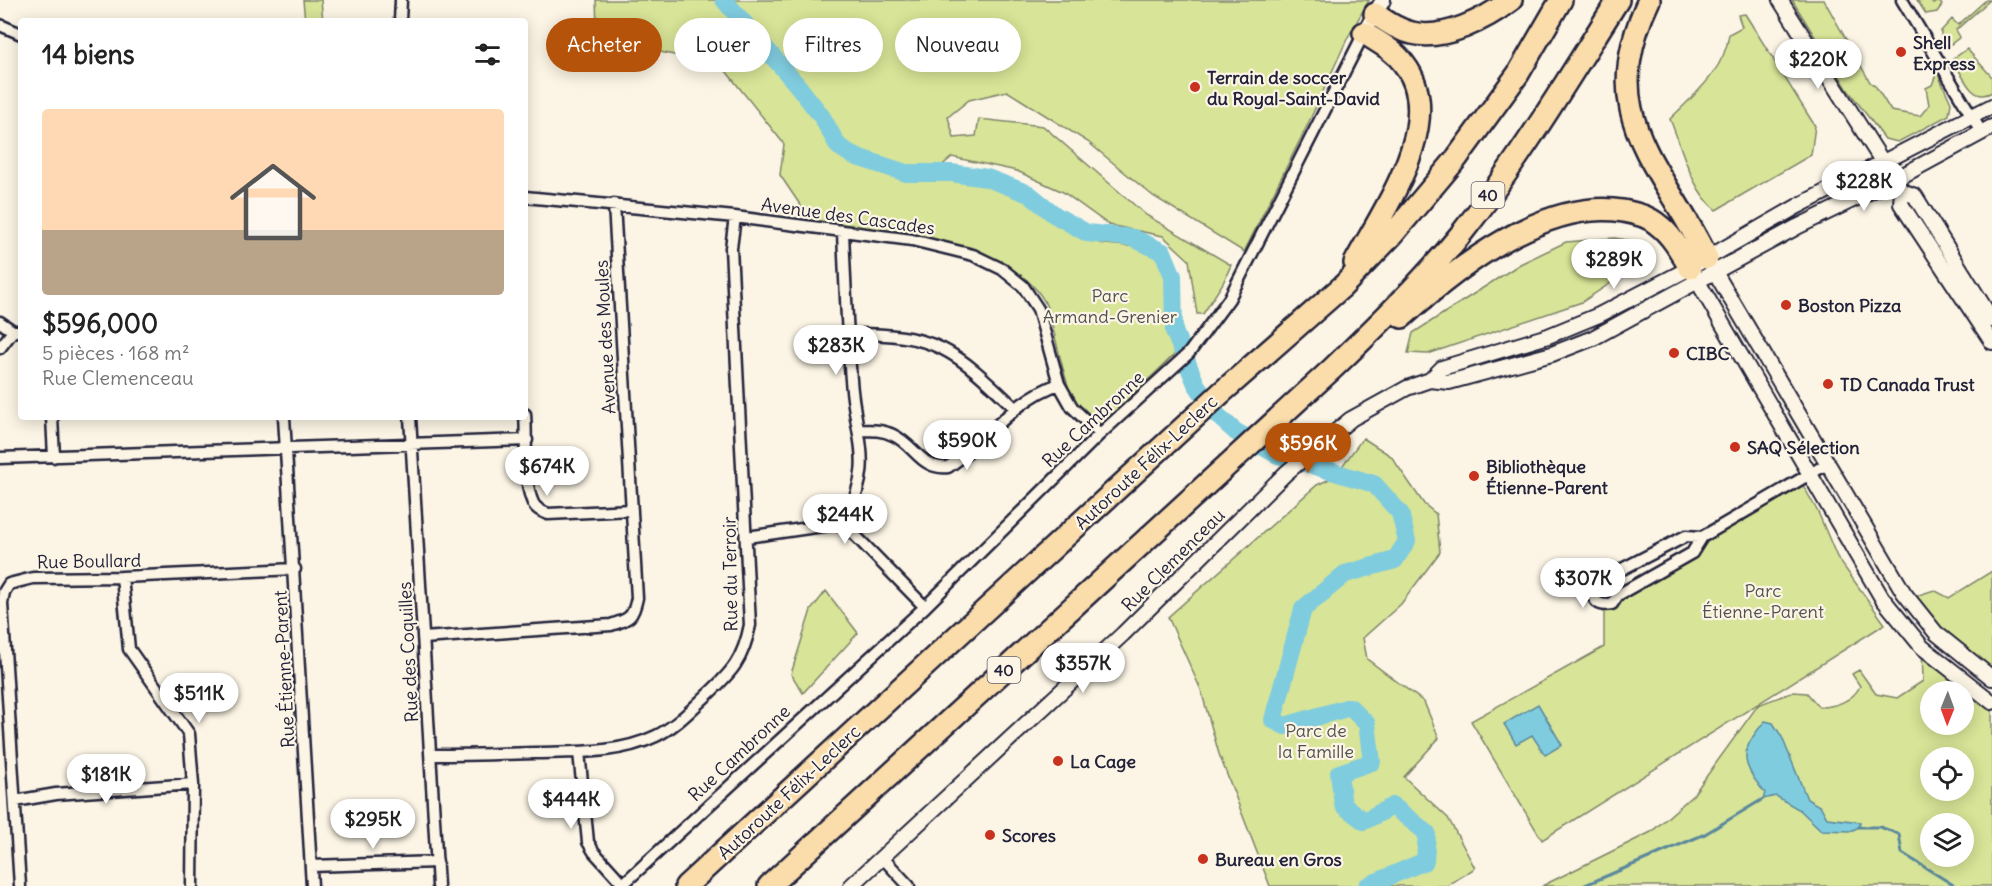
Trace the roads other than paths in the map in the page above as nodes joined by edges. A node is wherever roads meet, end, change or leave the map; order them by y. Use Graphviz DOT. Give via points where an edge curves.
graph roads {
  1 [pos="401,0"];
  2 [pos="1511,0"];
  3 [pos="1561,0"];
  4 [pos="1618,0"];
  5 [pos="1649,0"];
  6 [pos="1780,0"];
  7 [pos="1902,0"];
  8 [pos="1379,7"];
  9 [pos="400,18"];
  10 [pos="0,25"];
  11 [pos="18,33"];
  12 [pos="1364,33"];
  13 [pos="1992,106"];
  14 [pos="1972,116"];
  15 [pos="1987,130"];
  16 [pos="1883,164"];
  17 [pos="1898,186"];
  18 [pos="528,197"];
  19 [pos="614,204"];
  20 [pos="735,217"];
  21 [pos="843,231"];
  22 [pos="1702,270"];
  23 [pos="1343,286"];
  24 [pos="1992,320"];
  25 [pos="0,322"];
  26 [pos="17,331"];
  27 [pos="848,334"];
  28 [pos="1992,342"];
  29 [pos="0,348"];
  30 [pos="1332,369"];
  31 [pos="1059,384"];
  32 [pos="1015,408"];
  33 [pos="52,420"];
  34 [pos="284,420"];
  35 [pos="411,420"];
  36 [pos="525,420"];
  37 [pos="861,430"];
  38 [pos="1100,434"];
  39 [pos="527,440"];
  40 [pos="412,445"];
  41 [pos="287,449"];
  42 [pos="54,457"];
  43 [pos="0,458"];
  44 [pos="1827,464"];
  45 [pos="1812,473"];
  46 [pos="632,510"];
  47 [pos="843,523"];
  48 [pos="747,537"];
  49 [pos="1702,537"];
  50 [pos="295,569"];
  51 [pos="122,577"];
  52 [pos="925,606"];
  53 [pos="423,638"];
  54 [pos="1992,678"];
  55 [pos="1992,702"];
  56 [pos="579,752"];
  57 [pos="430,755"];
  58 [pos="193,784"];
  59 [pos="15,801"];
  60 [pos="882,858"];
  61 [pos="437,862"];
  62 [pos="310,866"];
  63 [pos="622,885"];
  64 [pos="20,886"];
  65 [pos="192,886"];
  66 [pos="312,886"];
  67 [pos="438,886"];
  68 [pos="686,886"];
  69 [pos="769,886"];
  70 [pos="851,886"];
  71 [pos="909,886"];
  1 -- 9 [label="street"];
  2 -- 8 [label="highway" via="1472,23 1414,34 1396,28"];
  3 -- 23 [label="highway, Autoroute Félix-Leclerc / 40" via="1518,74 1456,159"];
  4 -- 30 [label="highway, 40" via="1553,104 1461,233 1414,288"];
  5 -- 22 [label="highway" via="1635,30 1627,69 1628,103 1637,136"];
  6 -- 16 [label="street"];
  7 -- 14 [label="street"];
  8 -- 12 [label="street, Rue Cambronne"];
  10 -- 11 [label="street"];
  12 -- 23 [label="highway" via="1406,66 1419,111 1406,167"];
  12 -- 38 [label="street, Rue Cambronne" via="1229,299 1170,373"];
  13 -- 14 [label="street, Rue Clemenceau"];
  14 -- 15 [label="street"];
  14 -- 16 [label="street, Rue Clemenceau"];
  15 -- 17 [label="street, Rue Clemenceau"];
  16 -- 17 [label="street"];
  16 -- 22 [label="street, Rue Clemenceau" via="1798,206"];
  17 -- 22 [label="street, Rue Clemenceau"];
  17 -- 24 [label="street" via="1915,196"];
  17 -- 28 [label="street" via="1901,204"];
  18 -- 19 [label="street, Avenue des Cascades"];
  19 -- 20 [label="street, Avenue des Cascades"];
  19 -- 46 [label="street, Avenue des Moules"];
  20 -- 21 [label="street, Avenue des Cascades"];
  20 -- 48 [label="street, Rue du Terroir" via="731,248"];
  21 -- 27 [label="street"];
  21 -- 31 [label="street, Avenue des Cascades" via="943,247 1002,269 1023,286 1038,309"];
  22 -- 30 [label="highway" via="1656,222 1625,212 1585,209 1516,234 1483,253 1420,301 1363,352"];
  22 -- 44 [label="street"];
  22 -- 45 [label="street"];
  22 -- 60 [label="street, Rue Clemenceau" via="1566,330 1442,368 1430,380 1386,398 1351,419 1286,473 1123,634"];
  23 -- 68 [label="highway, Autoroute Félix-Leclerc / 40" via="1221,393"];
  25 -- 26 [label="street"];
  26 -- 29 [label="street"];
  27 -- 32 [label="street" via="889,333 947,350 971,366"];
  27 -- 37 [label="street" via="851,385"];
  30 -- 69 [label="highway, 40"];
  31 -- 32 [label="street" via="1041,390"];
  31 -- 38 [label="street, Avenue des Cascades" via="1072,407"];
  32 -- 37 [label="street" via="948,467 927,464 895,435"];
  33 -- 42 [label="street"];
  34 -- 41 [label="street, Rue Étienne-Parent"];
  35 -- 40 [label="street, Rue des Coquilles"];
  36 -- 39 [label="street"];
  37 -- 47 [label="street" via="860,485"];
  38 -- 52 [label="street, Rue Cambronne"];
  39 -- 40 [label="street"];
  39 -- 46 [label="street" via="530,495 539,510 548,514"];
  40 -- 41 [label="street"];
  40 -- 53 [label="street, Rue des Coquilles"];
  41 -- 42 [label="street"];
  41 -- 50 [label="street, Rue Étienne-Parent"];
  42 -- 43 [label="street"];
  44 -- 45 [label="street"];
  44 -- 54 [label="street" via="1904,593 1936,633"];
  45 -- 49 [label="street"];
  45 -- 55 [label="street" via="1882,598 1922,647"];
  46 -- 53 [label="street, Avenue des Moules" via="638,598 634,613 625,620 611,625"];
  47 -- 48 [label="street"];
  47 -- 52 [label="street"];
  48 -- 56 [label="street, Rue du Terroir" via="750,625 740,660 730,674 659,735 621,748"];
  49 -- 49 [label="street" via="1686,536 1601,580 1593,587 1596,603 1612,604 1618,595 1692,553"];
  50 -- 51 [label="street, Rue Boullard"];
  50 -- 62 [label="street, Rue Étienne-Parent"];
  51 -- 58 [label="street" via="129,649 189,734"];
  51 -- 59 [label="street, Rue Boullard" via="33,578 9,584 4,592"];
  52 -- 63 [label="street, Rue Cambronne"];
  53 -- 57 [label="street, Rue des Coquilles"];
  56 -- 57 [label="street, Rue du Terroir"];
  56 -- 63 [label="street" via="588,842"];
  57 -- 61 [label="street, Rue des Coquilles"];
  58 -- 59 [label="street" via="56,794"];
  58 -- 65 [label="street"];
  59 -- 64 [label="street, Rue Boullard"];
  60 -- 70 [label="street, Rue Clemenceau"];
  60 -- 71 [label="street"];
  61 -- 62 [label="street"];
  61 -- 67 [label="street, Rue des Coquilles"];
  62 -- 66 [label="street, Rue Étienne-Parent"];
}
